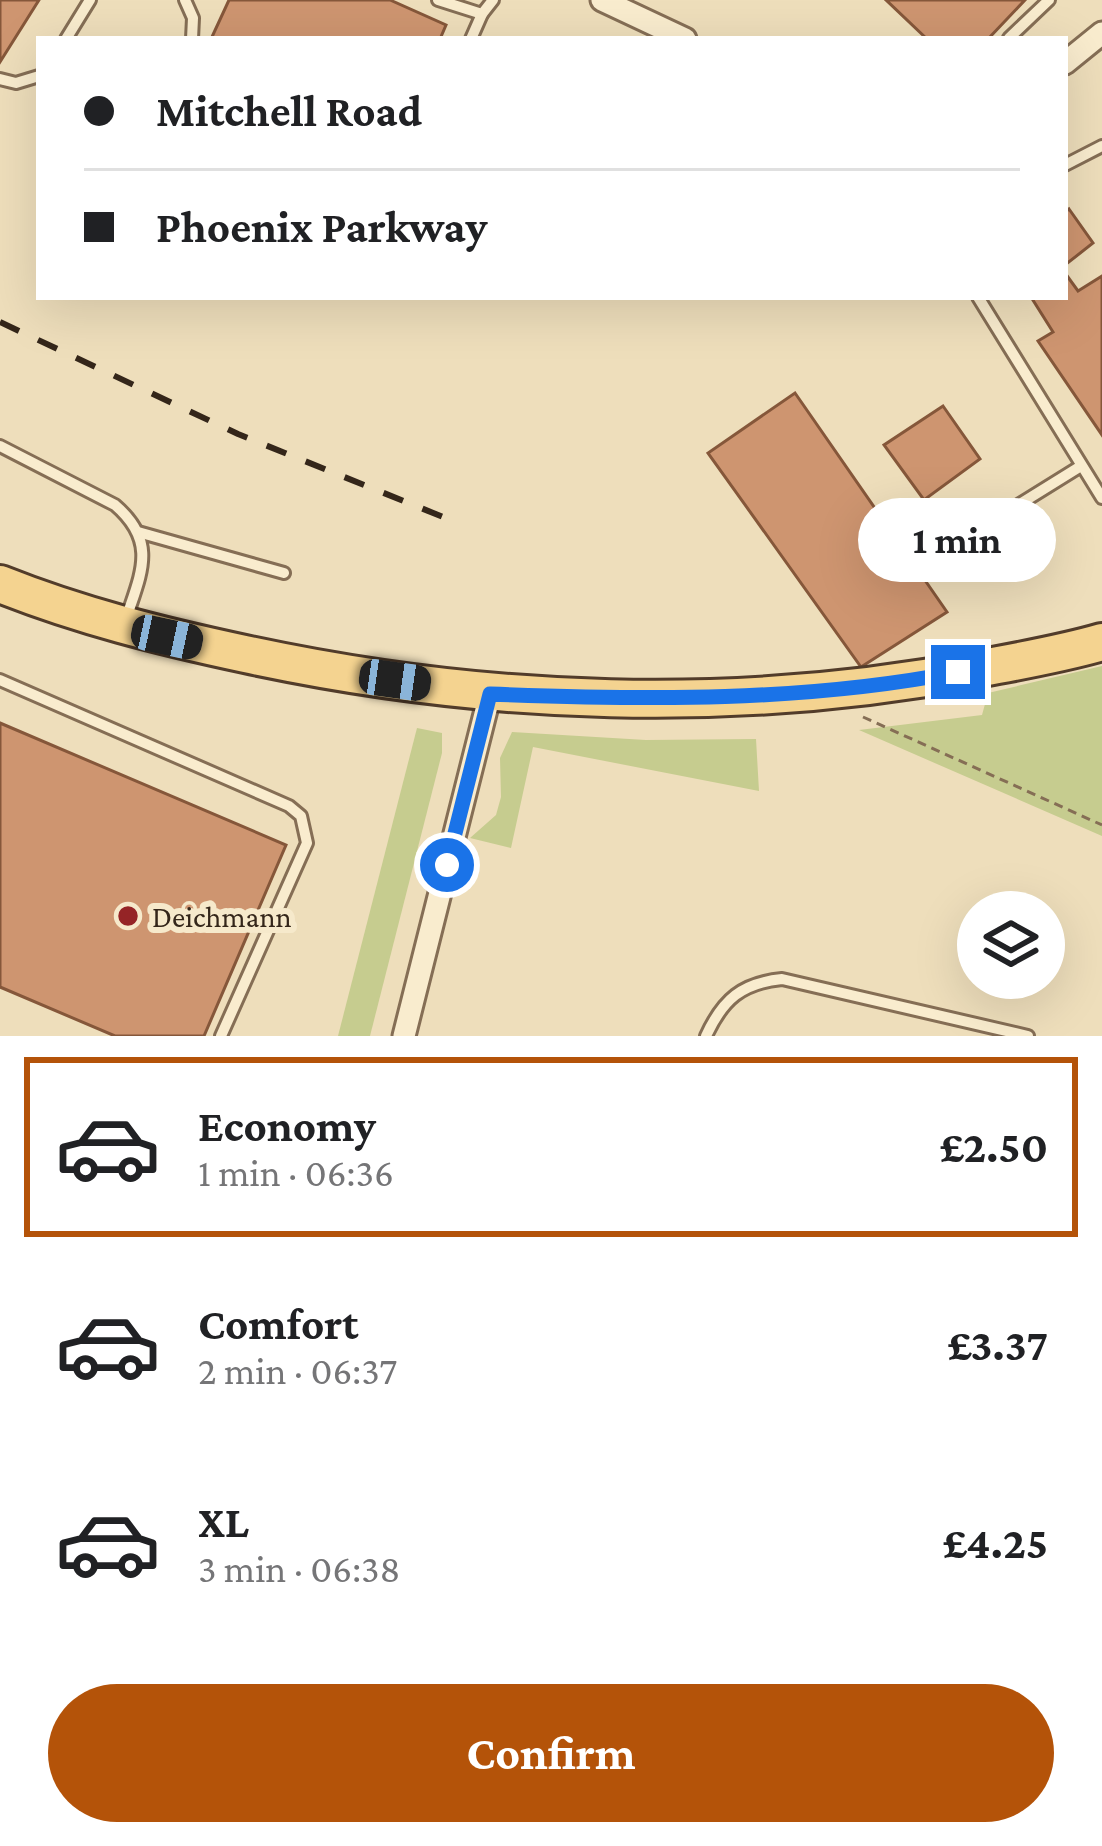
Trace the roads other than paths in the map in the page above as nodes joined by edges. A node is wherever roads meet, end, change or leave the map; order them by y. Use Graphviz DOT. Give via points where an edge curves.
graph roads {
  1 [pos="90,0"];
  2 [pos="185,0"];
  3 [pos="438,0"];
  4 [pos="493,0"];
  5 [pos="602,0"];
  6 [pos="1048,0"];
  7 [pos="482,14"];
  8 [pos="1102,33"];
  9 [pos="68,36"];
  10 [pos="192,36"];
  11 [pos="472,36"];
  12 [pos="679,36"];
  13 [pos="1011,36"];
  14 [pos="1068,61"];
  15 [pos="36,78"];
  16 [pos="0,80"];
  17 [pos="1102,146"];
  18 [pos="1068,163"];
  19 [pos="980,300"];
  20 [pos="0,446"];
  21 [pos="1082,466"];
  22 [pos="1102,498"];
  23 [pos="138,532"];
  24 [pos="957,543"];
  25 [pos="284,573"];
  26 [pos="0,584"];
  27 [pos="123,628"];
  28 [pos="1102,642"];
  29 [pos="0,680"];
  30 [pos="490,694"];
  31 [pos="221,1036"];
  32 [pos="404,1036"];
  33 [pos="706,1036"];
  34 [pos="1028,1036"];
  1 -- 9 [label="lane"];
  2 -- 10 [label="lane"];
  3 -- 7 [label="lane"];
  4 -- 7 [label="lane"];
  5 -- 12 [label="street"];
  6 -- 13 [label="lane"];
  7 -- 11 [label="lane"];
  8 -- 14 [label="street"];
  15 -- 16 [label="lane"];
  17 -- 18 [label="lane"];
  19 -- 21 [label="lane"];
  20 -- 23 [label="lane" via="115,506"];
  21 -- 22 [label="lane"];
  21 -- 24 [label="lane"];
  23 -- 25 [label="lane"];
  23 -- 27 [label="lane" via="143,568"];
  26 -- 27 [label="main road"];
  27 -- 30 [label="main road" via="300,666"];
  28 -- 30 [label="main road" via="882,687 798,695"];
  29 -- 31 [label="lane" via="302,816 307,843"];
  30 -- 32 [label="street"];
  33 -- 34 [label="lane" via="736,991 782,979"];
}
